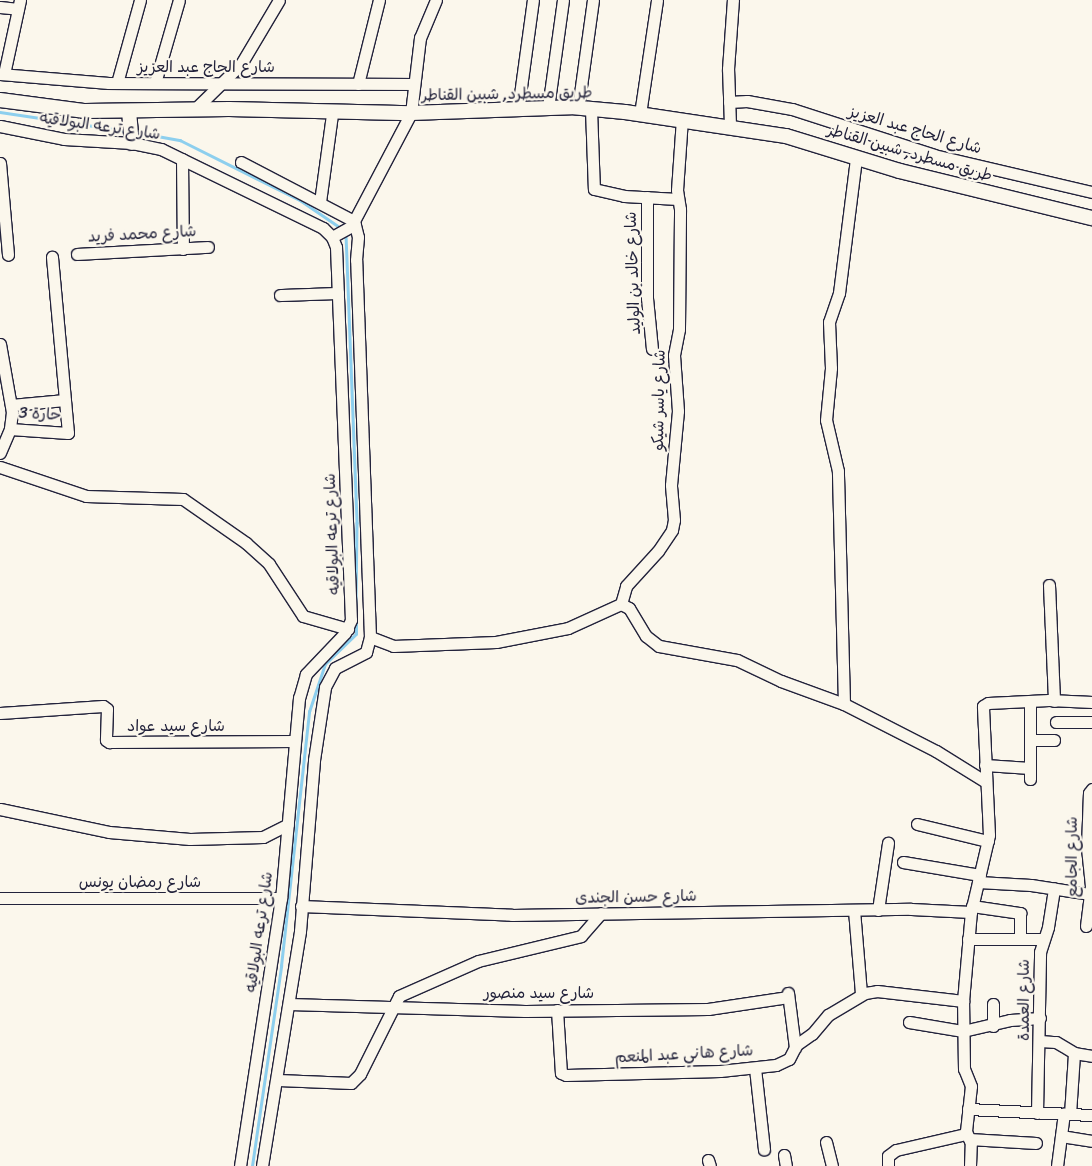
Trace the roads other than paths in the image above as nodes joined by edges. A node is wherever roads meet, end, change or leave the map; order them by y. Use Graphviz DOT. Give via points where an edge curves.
graph roads {
  1 [pos="140,0"];
  2 [pos="179,0"];
  3 [pos="279,0"];
  4 [pos="436,0"];
  5 [pos="533,0"];
  6 [pos="563,0"];
  7 [pos="593,0"];
  8 [pos="657,0"];
  9 [pos="733,0"];
  10 [pos="376,1"];
  11 [pos="19,5"];
  12 [pos="0,7"];
  13 [pos="2,74"];
  14 [pos="117,83"];
  15 [pos="155,83"];
  16 [pos="224,84"];
  17 [pos="358,84"];
  18 [pos="413,88"];
  19 [pos="0,100"];
  20 [pos="729,105"];
  21 [pos="548,108"];
  22 [pos="518,109"];
  23 [pos="585,109"];
  24 [pos="194,110"];
  25 [pos="411,110"];
  26 [pos="332,114"];
  27 [pos="640,114"];
  28 [pos="130,118"];
  29 [pos="682,119"];
  30 [pos="729,123"];
  31 [pos="0,126"];
  32 [pos="132,141"];
  33 [pos="182,159"];
  34 [pos="856,159"];
  35 [pos="241,162"];
  36 [pos="0,163"];
  37 [pos="1092,192"];
  38 [pos="647,197"];
  39 [pos="678,199"];
  40 [pos="320,202"];
  41 [pos="1092,218"];
  42 [pos="353,224"];
  43 [pos="335,236"];
  44 [pos="208,247"];
  45 [pos="183,249"];
  46 [pos="77,254"];
  47 [pos="8,255"];
  48 [pos="52,257"];
  49 [pos="338,293"];
  50 [pos="280,295"];
  51 [pos="0,344"];
  52 [pos="652,349"];
  53 [pos="65,400"];
  54 [pos="11,404"];
  55 [pos="10,429"];
  56 [pos="0,452"];
  57 [pos="0,467"];
  58 [pos="1049,585"];
  59 [pos="621,604"];
  60 [pos="348,629"];
  61 [pos="370,637"];
  62 [pos="1030,701"];
  63 [pos="1054,701"];
  64 [pos="1092,702"];
  65 [pos="844,704"];
  66 [pos="0,713"];
  67 [pos="1056,722"];
  68 [pos="1092,722"];
  69 [pos="1030,740"];
  70 [pos="1054,740"];
  71 [pos="295,742"];
  72 [pos="985,765"];
  73 [pos="986,782"];
  74 [pos="1092,788"];
  75 [pos="0,809"];
  76 [pos="288,824"];
  77 [pos="918,824"];
  78 [pos="988,841"];
  79 [pos="888,843"];
  80 [pos="903,862"];
  81 [pos="979,878"];
  82 [pos="1054,888"];
  83 [pos="1091,889"];
  84 [pos="0,898"];
  85 [pos="281,898"];
  86 [pos="302,906"];
  87 [pos="971,909"];
  88 [pos="854,910"];
  89 [pos="878,910"];
  90 [pos="601,914"];
  91 [pos="1086,926"];
  92 [pos="968,939"];
  93 [pos="1020,939"];
  94 [pos="1043,939"];
  95 [pos="862,994"];
  96 [pos="964,1001"];
  97 [pos="289,1004"];
  98 [pos="993,1004"];
  99 [pos="392,1007"];
  100 [pos="557,1010"];
  101 [pos="1040,1018"];
  102 [pos="909,1022"];
  103 [pos="993,1026"];
  104 [pos="963,1031"];
  105 [pos="1040,1041"];
  106 [pos="795,1048"];
  107 [pos="1074,1053"];
  108 [pos="1092,1056"];
  109 [pos="755,1068"];
  110 [pos="278,1080"];
  111 [pos="968,1109"];
  112 [pos="1037,1113"];
  113 [pos="1067,1114"];
  114 [pos="1092,1115"];
  115 [pos="1061,1136"];
  116 [pos="968,1137"];
  117 [pos="1092,1141"];
  118 [pos="826,1142"];
  119 [pos="1036,1143"];
  120 [pos="764,1150"];
  121 [pos="240,1166"];
  122 [pos="262,1166"];
  123 [pos="832,1166"];
  124 [pos="888,1166"];
  125 [pos="970,1166"];
  126 [pos="1057,1166"];
  1 -- 14 [label="street"];
  2 -- 15 [label="street"];
  3 -- 16 [label="street" via="258,39"];
  4 -- 18 [label="street" via="420,38"];
  5 -- 22 [label="street"];
  6 -- 21 [label="street"];
  7 -- 23 [label="street"];
  8 -- 27 [label="street"];
  9 -- 20 [label="street"];
  10 -- 17 [label="street"];
  11 -- 12 [label="street"];
  11 -- 13 [label="street"];
  13 -- 14 [label="street, شارع الحاج عبد العزيز"];
  14 -- 15 [label="street, شارع الحاج عبد العزيز"];
  15 -- 16 [label="street, شارع الحاج عبد العزيز"];
  16 -- 17 [label="street, شارع الحاج عبد العزيز"];
  16 -- 24 [label="street"];
  17 -- 18 [label="street, شارع الحاج عبد العزيز"];
  18 -- 25 [label="street"];
  19 -- 28 [label="main road, طريق مسطرد, شبين القناطر"];
  20 -- 30 [label="street"];
  20 -- 37 [label="street, شارع الحاج عبد العزيز" via="747,101 792,110 934,155"];
  21 -- 22 [label="main road, طريق مسطرد, شبين القناطر"];
  21 -- 23 [label="main road, طريق مسطرد, شبين القناطر"];
  22 -- 25 [label="main road, طريق مسطرد, شبين القناطر"];
  23 -- 27 [label="main road, طريق مسطرد, شبين القناطر"];
  23 -- 38 [label="street" via="594,189"];
  24 -- 26 [label="main road, طريق مسطرد, شبين القناطر"];
  24 -- 28 [label="main road, طريق مسطرد, شبين القناطر"];
  25 -- 26 [label="main road, طريق مسطرد, شبين القناطر"];
  25 -- 42 [label="street"];
  26 -- 40 [label="street"];
  27 -- 29 [label="main road, طريق مسطرد, شبين القناطر"];
  28 -- 32 [label="main road"];
  29 -- 30 [label="main road, طريق مسطرد, شبين القناطر"];
  29 -- 39 [label="street, شارع ياسر شيكو"];
  30 -- 34 [label="main road, طريق مسطرد, شبين القناطر" via="786,136"];
  31 -- 32 [label="street, شارع ترعه البولاقيه" via="64,139"];
  32 -- 33 [label="street, شارع ترعه البولاقيه"];
  33 -- 43 [label="street, شارع ترعه البولاقيه"];
  33 -- 45 [label="street"];
  34 -- 41 [label="main road, طريق مسطرد, شبين القناطر"];
  34 -- 65 [label="street" via="839,293 829,322 831,368 826,420 838,471"];
  35 -- 40 [label="street"];
  36 -- 47 [label="street"];
  38 -- 39 [label="street"];
  38 -- 52 [label="street, شارع خالد بن الوليد" via="646,279"];
  39 -- 59 [label="street, شارع ياسر شيكو" via="679,329 674,355 678,411 671,485 674,525 658,551 628,583"];
  40 -- 42 [label="street"];
  42 -- 43 [label="street"];
  42 -- 61 [label="street" via="358,237 356,269"];
  43 -- 49 [label="street, شارع ترعه البولاقيه"];
  44 -- 45 [label="street, شارع محمد فريد"];
  45 -- 46 [label="street, شارع محمد فريد"];
  48 -- 53 [label="street"];
  49 -- 50 [label="street"];
  49 -- 60 [label="street, شارع ترعه البولاقيه" via="352,606"];
  51 -- 54 [label="street"];
  53 -- 54 [label="street"];
  53 -- 55 [label="street, حارة 3" via="66,435"];
  54 -- 55 [label="street"];
  55 -- 56 [label="street"];
  57 -- 60 [label="street" via="86,496 183,499 246,543 269,564 303,616"];
  58 -- 63 [label="street"];
  59 -- 61 [label="street" via="568,628 496,642 393,646"];
  59 -- 65 [label="street" via="629,608 646,636 659,646 738,660 781,681"];
  60 -- 71 [label="street, شارع ترعه البولاقيه" via="306,674 299,698"];
  61 -- 86 [label="street" via="366,652 335,668 325,687 314,760"];
  62 -- 63 [label="street"];
  62 -- 69 [label="street"];
  62 -- 72 [label="street" via="983,706"];
  63 -- 64 [label="street"];
  65 -- 73 [label="street" via="936,751"];
  66 -- 71 [label="street, شارع سيد عواد" via="104,706 106,740 109,742"];
  67 -- 68 [label="street"];
  69 -- 70 [label="street"];
  69 -- 72 [label="street" via="1030,773"];
  71 -- 76 [label="street, شارع ترعه البولاقيه"];
  72 -- 73 [label="street"];
  73 -- 78 [label="street"];
  74 -- 83 [label="street, شارع الجامع" via="1089,792 1087,847"];
  75 -- 76 [label="street" via="109,832 190,839 263,837"];
  76 -- 85 [label="street, شارع ترعه البولاقيه"];
  77 -- 78 [label="street"];
  78 -- 81 [label="street"];
  79 -- 89 [label="street"];
  80 -- 81 [label="street"];
  81 -- 82 [label="street"];
  81 -- 87 [label="street"];
  82 -- 83 [label="street"];
  82 -- 94 [label="street, شارع العمدة"];
  83 -- 91 [label="street, شارع الجامع"];
  84 -- 85 [label="street, شارع رمضان يونس"];
  85 -- 121 [label="street, شارع ترعه البولاقيه"];
  86 -- 90 [label="street, شارع حسن الجندى" via="431,914"];
  86 -- 97 [label="street"];
  87 -- 89 [label="street, شارع حسن الجندى"];
  87 -- 92 [label="street"];
  87 -- 93 [label="street, شارع حسن الجندى" via="1020,913"];
  88 -- 89 [label="street, شارع حسن الجندى"];
  88 -- 90 [label="street, شارع حسن الجندى"];
  88 -- 95 [label="street"];
  90 -- 99 [label="street" via="581,936 465,966 414,987 400,996"];
  92 -- 93 [label="street"];
  92 -- 96 [label="street"];
  93 -- 94 [label="street"];
  94 -- 101 [label="street, شارع العمدة" via="1039,959"];
  95 -- 96 [label="street, شارع هاني عبد المنعم" via="878,991"];
  95 -- 106 [label="street, شارع هاني عبد المنعم" via="828,1015"];
  96 -- 104 [label="street"];
  97 -- 99 [label="street, شارع سيد منصور"];
  97 -- 110 [label="street"];
  98 -- 103 [label="street"];
  99 -- 100 [label="street, شارع سيد منصور"];
  99 -- 110 [label="street" via="360,1074 351,1083"];
  100 -- 106 [label="street, شارع سيد منصور" via="708,1009 788,995"];
  100 -- 109 [label="street, شارع هاني عبد المنعم" via="563,1075"];
  101 -- 103 [label="street" via="1010,1020"];
  101 -- 105 [label="street, شارع العمدة"];
  102 -- 104 [label="street"];
  103 -- 104 [label="street"];
  104 -- 111 [label="street" via="964,1069 971,1086"];
  105 -- 107 [label="street" via="1058,1043"];
  105 -- 112 [label="street, شارع العمدة"];
  106 -- 109 [label="street, شارع هاني عبد المنعم" via="789,1058 780,1063"];
  107 -- 108 [label="street"];
  107 -- 113 [label="street"];
  109 -- 120 [label="street"];
  110 -- 122 [label="street"];
  111 -- 112 [label="street"];
  111 -- 116 [label="street"];
  112 -- 113 [label="street"];
  113 -- 114 [label="street"];
  113 -- 115 [label="street"];
  115 -- 117 [label="street"];
  115 -- 126 [label="street"];
  116 -- 119 [label="street"];
  116 -- 124 [label="street" via="896,1150 888,1156"];
  116 -- 125 [label="street"];
  118 -- 123 [label="street"];
}
